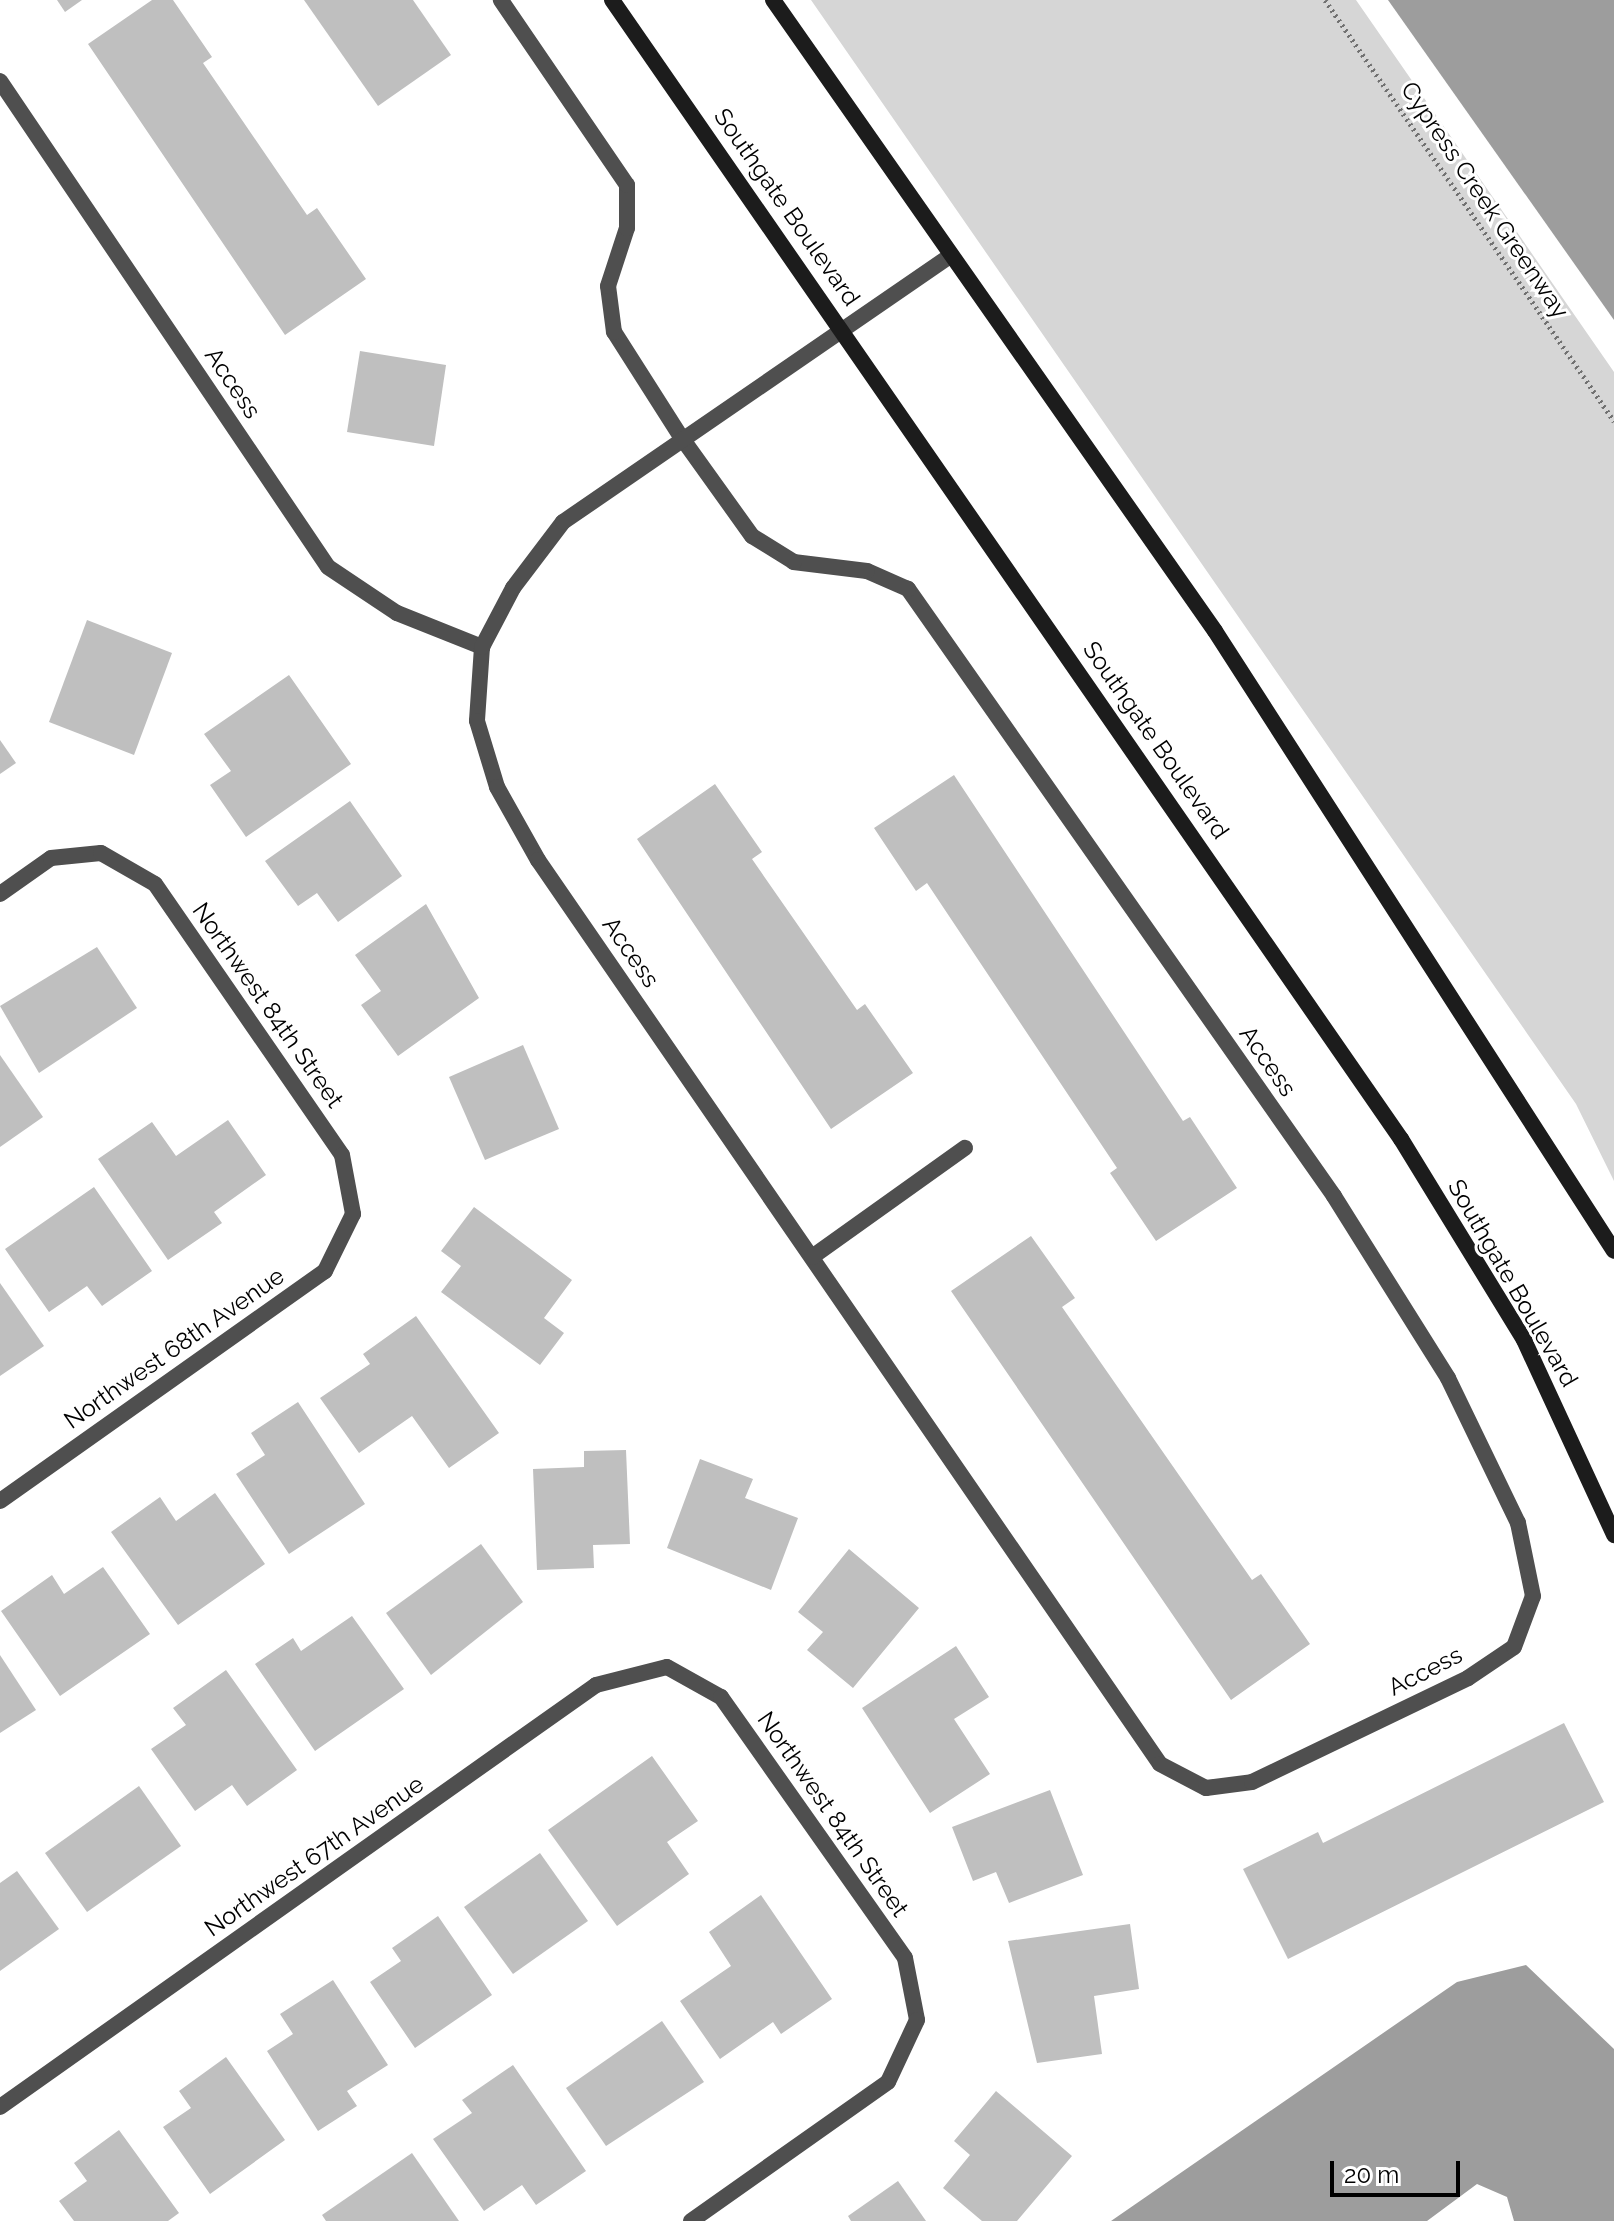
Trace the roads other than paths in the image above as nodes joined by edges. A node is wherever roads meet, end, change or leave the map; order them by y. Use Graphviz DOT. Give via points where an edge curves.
graph roads {
  1 [pos="501,0"];
  2 [pos="612,0"];
  3 [pos="773,0"];
  4 [pos="0,81"];
  5 [pos="951,255"];
  6 [pos="844,328"];
  7 [pos="681,437"];
  8 [pos="482,647"];
  9 [pos="0,894"];
  10 [pos="965,1148"];
  11 [pos="353,1214"];
  12 [pos="1614,1251"];
  13 [pos="812,1257"];
  14 [pos="0,1501"];
  15 [pos="1614,1535"];
  16 [pos="667,1667"];
  17 [pos="0,2107"];
  18 [pos="691,2221"];
  1 -- 7 [label="street, Access" via="627,185 627,228 608,286 614,332"];
  2 -- 6 [label="main road, Southgate Boulevard"];
  3 -- 5 [label="main road"];
  4 -- 8 [label="street, Access" via="328,567 397,613"];
  5 -- 6 [label="street, Access"];
  5 -- 12 [label="main road" via="1215,631"];
  6 -- 7 [label="street, Access"];
  6 -- 15 [label="main road, Southgate Boulevard" via="1401,1139 1524,1340"];
  7 -- 8 [label="street, Access" via="563,522 513,588"];
  7 -- 13 [label="street, Access" via="752,536 794,562 867,571 908,589 1334,1196 1448,1378 1518,1523 1533,1596 1514,1647 1468,1678 1252,1782 1206,1788 1160,1764"];
  8 -- 13 [label="street, Access" via="477,721 497,787 538,860"];
  9 -- 11 [label="street, Northwest 84th Street" via="51,858 101,853 155,884 342,1155"];
  10 -- 13 [label="street"];
  11 -- 14 [label="street, Northwest 68th Avenue" via="325,1271"];
  16 -- 17 [label="street, Northwest 67th Avenue" via="596,1685"];
  16 -- 18 [label="street, Northwest 84th Street" via="721,1697 905,1958 917,2020 888,2082"];
}
